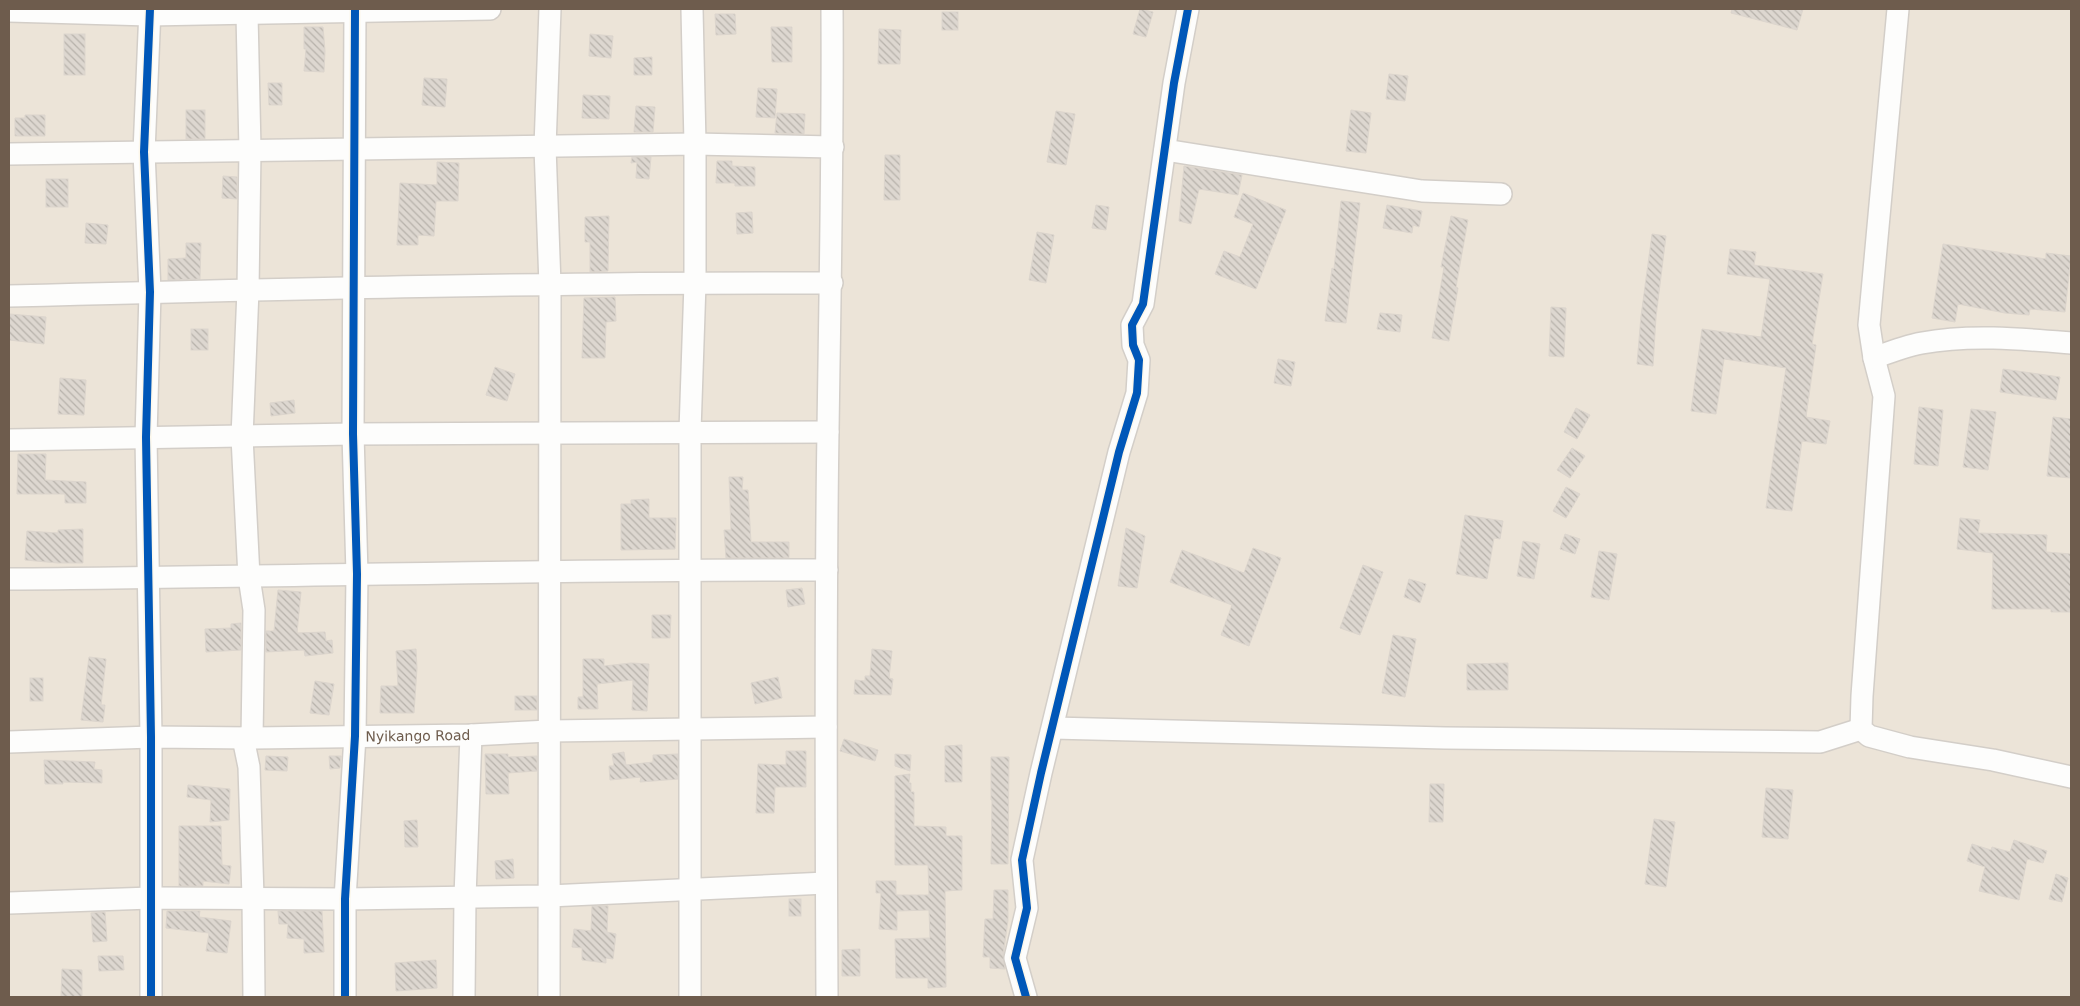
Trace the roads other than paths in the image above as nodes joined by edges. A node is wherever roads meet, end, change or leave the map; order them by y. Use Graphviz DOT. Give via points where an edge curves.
graph roads {
  1 [pos="490,9"];
  2 [pos="550,9"];
  3 [pos="692,9"];
  4 [pos="832,9"];
  5 [pos="1188,9"];
  6 [pos="1898,9"];
  7 [pos="355,10"];
  8 [pos="9,11"];
  9 [pos="149,12"];
  10 [pos="253,12"];
  11 [pos="695,144"];
  12 [pos="545,147"];
  13 [pos="833,147"];
  14 [pos="355,149"];
  15 [pos="250,150"];
  16 [pos="1165,150"];
  17 [pos="144,152"];
  18 [pos="9,154"];
  19 [pos="1501,194"];
  20 [pos="695,283"];
  21 [pos="832,283"];
  22 [pos="550,285"];
  23 [pos="354,287"];
  24 [pos="248,290"];
  25 [pos="150,292"];
  26 [pos="9,296"];
  27 [pos="2071,343"];
  28 [pos="1874,358"];
  29 [pos="690,431"];
  30 [pos="828,432"];
  31 [pos="550,433"];
  32 [pos="353,434"];
  33 [pos="242,436"];
  34 [pos="146,438"];
  35 [pos="9,440"];
  36 [pos="690,570"];
  37 [pos="827,570"];
  38 [pos="549,572"];
  39 [pos="357,574"];
  40 [pos="249,577"];
  41 [pos="149,578"];
  42 [pos="9,579"];
  43 [pos="826,727"];
  44 [pos="689,728"];
  45 [pos="1053,728"];
  46 [pos="1861,728"];
  47 [pos="549,731"];
  48 [pos="471,735"];
  49 [pos="355,736"];
  50 [pos="151,737"];
  51 [pos="247,738"];
  52 [pos="9,742"];
  53 [pos="2071,777"];
  54 [pos="826,883"];
  55 [pos="690,889"];
  56 [pos="549,896"];
  57 [pos="465,897"];
  58 [pos="151,898"];
  59 [pos="254,898"];
  60 [pos="345,899"];
  61 [pos="9,903"];
  62 [pos="151,997"];
  63 [pos="254,997"];
  64 [pos="345,997"];
  65 [pos="464,997"];
  66 [pos="549,997"];
  67 [pos="690,997"];
  68 [pos="827,997"];
  69 [pos="1026,997"];
  1 -- 7 [label="street"];
  2 -- 12 [label="street"];
  3 -- 11 [label="street"];
  4 -- 13 [label="street"];
  5 -- 16 [label="street"];
  6 -- 28 [label="street" via="1869,325"];
  7 -- 10 [label="street"];
  7 -- 14 [label="street"];
  8 -- 9 [label="street"];
  9 -- 10 [label="street"];
  9 -- 17 [label="street"];
  10 -- 15 [label="street"];
  11 -- 12 [label="street"];
  11 -- 13 [label="street"];
  11 -- 20 [label="street"];
  12 -- 14 [label="street"];
  12 -- 22 [label="street"];
  13 -- 21 [label="street"];
  14 -- 15 [label="street"];
  14 -- 23 [label="street"];
  15 -- 17 [label="street"];
  15 -- 24 [label="street"];
  16 -- 19 [label="street" via="1422,191"];
  16 -- 45 [label="street" via="1143,304 1132,325 1133,345 1139,360 1136,393"];
  17 -- 18 [label="street"];
  17 -- 25 [label="street"];
  20 -- 21 [label="street"];
  20 -- 22 [label="street"];
  20 -- 29 [label="street"];
  21 -- 30 [label="street"];
  22 -- 23 [label="street"];
  22 -- 31 [label="street"];
  23 -- 24 [label="street"];
  23 -- 32 [label="street"];
  24 -- 25 [label="street"];
  24 -- 33 [label="street"];
  25 -- 26 [label="street"];
  25 -- 34 [label="street"];
  27 -- 28 [label="street" via="1948,339 1920,343"];
  28 -- 46 [label="street" via="1884,396"];
  29 -- 30 [label="street"];
  29 -- 31 [label="street"];
  29 -- 36 [label="street"];
  30 -- 37 [label="street"];
  31 -- 32 [label="street"];
  31 -- 38 [label="street"];
  32 -- 33 [label="street"];
  32 -- 39 [label="street"];
  33 -- 34 [label="street"];
  33 -- 40 [label="street"];
  34 -- 35 [label="street"];
  34 -- 41 [label="street"];
  36 -- 37 [label="street"];
  36 -- 38 [label="street"];
  36 -- 44 [label="street"];
  37 -- 43 [label="street"];
  38 -- 39 [label="street"];
  38 -- 47 [label="street"];
  39 -- 40 [label="street"];
  39 -- 49 [label="street"];
  40 -- 41 [label="street"];
  40 -- 51 [label="street" via="254,610"];
  41 -- 42 [label="street"];
  41 -- 50 [label="street"];
  43 -- 44 [label="street, Nyikango Road"];
  43 -- 54 [label="street"];
  44 -- 47 [label="street, Nyikango Road"];
  44 -- 55 [label="street"];
  45 -- 46 [label="street" via="1445,738 1820,742"];
  45 -- 69 [label="street" via="1022,860 1027,908 1015,958"];
  46 -- 53 [label="street" via="1869,736 1910,747"];
  47 -- 48 [label="street, Nyikango Road"];
  47 -- 56 [label="street"];
  48 -- 49 [label="street, Nyikango Road"];
  48 -- 57 [label="street"];
  49 -- 51 [label="street, Nyikango Road"];
  49 -- 60 [label="street"];
  50 -- 51 [label="street, Nyikango Road"];
  50 -- 52 [label="street, Nyikango Road"];
  50 -- 58 [label="street"];
  51 -- 59 [label="street"];
  54 -- 55 [label="street"];
  54 -- 68 [label="street"];
  55 -- 56 [label="street"];
  55 -- 67 [label="street"];
  56 -- 57 [label="street"];
  56 -- 66 [label="street"];
  57 -- 60 [label="street"];
  57 -- 65 [label="street"];
  58 -- 59 [label="street"];
  58 -- 61 [label="street"];
  58 -- 62 [label="street"];
  59 -- 60 [label="street"];
  59 -- 63 [label="street"];
  60 -- 64 [label="street"];
}
